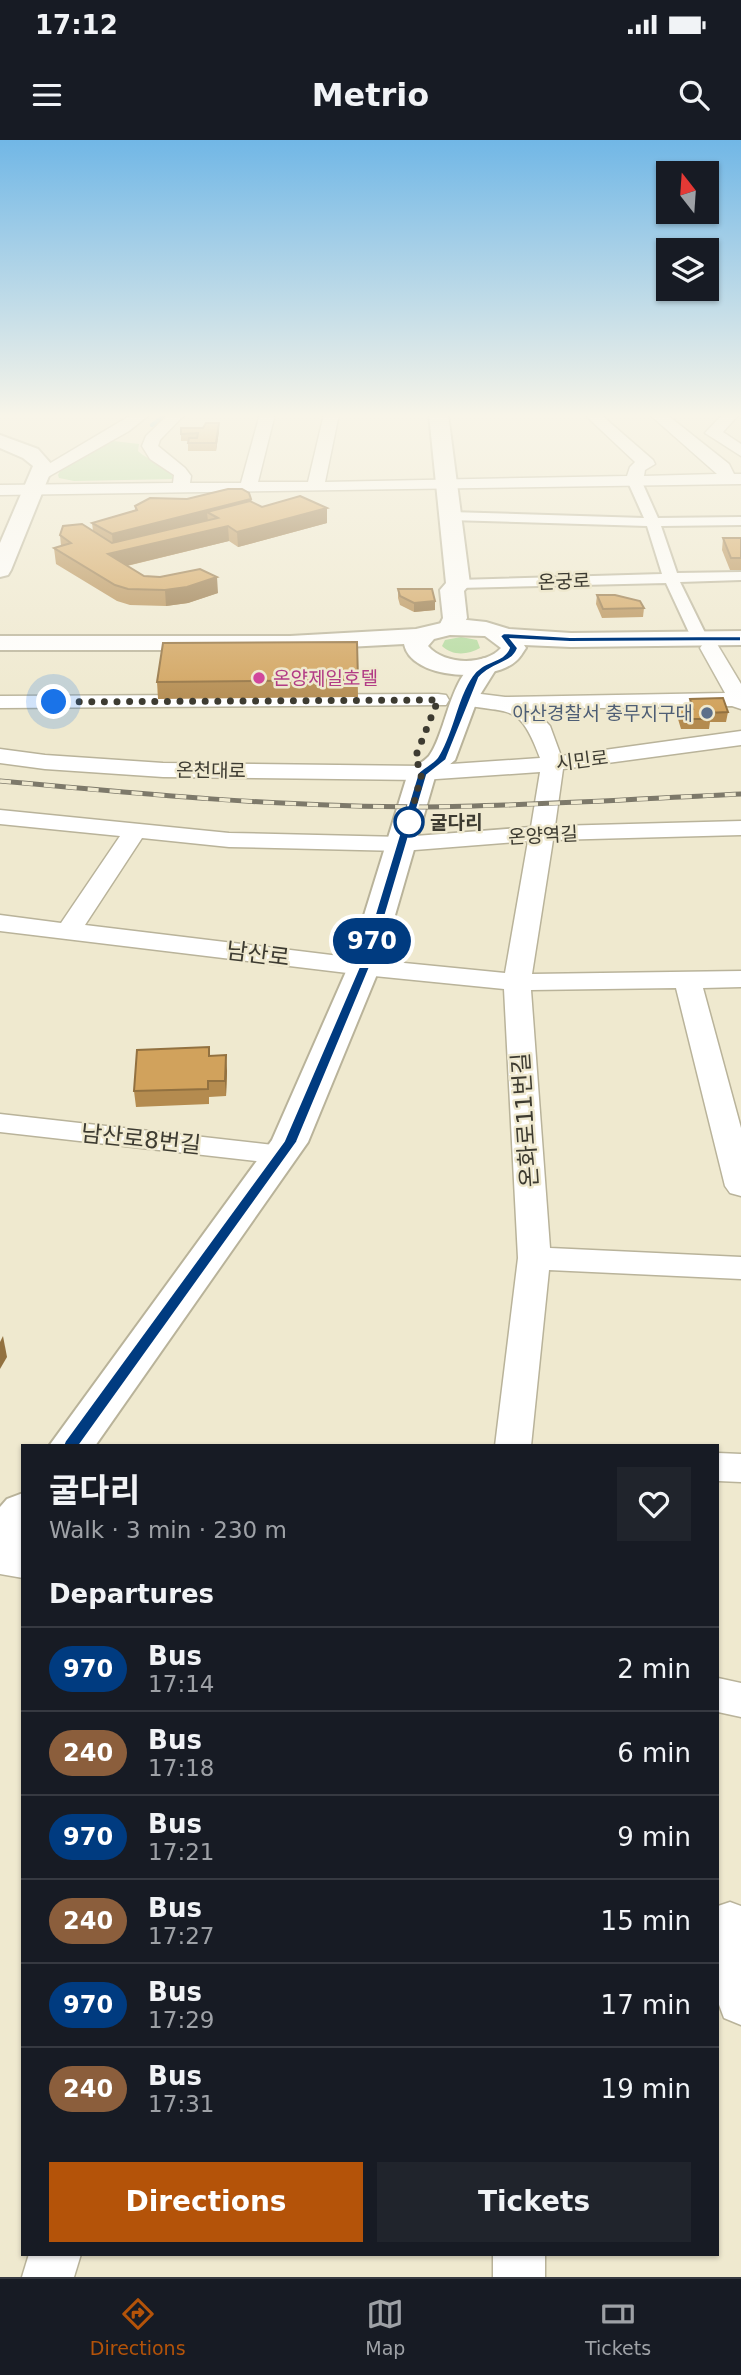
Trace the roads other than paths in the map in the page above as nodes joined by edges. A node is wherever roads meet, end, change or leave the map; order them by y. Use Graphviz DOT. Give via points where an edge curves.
graph roads {
  1 [pos="20,514"];
  2 [pos="649,514"];
  3 [pos="450,516"];
  4 [pos="741,521"];
  5 [pos="653,522"];
  6 [pos="3,558"];
  7 [pos="741,576"];
  8 [pos="671,578"];
  9 [pos="458,584"];
  10 [pos="0,622"];
  11 [pos="450,628"];
  12 [pos="741,638"];
  13 [pos="0,643"];
  14 [pos="54,643"];
  15 [pos="705,643"];
  16 [pos="497,647"];
  17 [pos="741,648"];
  18 [pos="429,652"];
  19 [pos="465,698"];
  20 [pos="438,700"];
  21 [pos="740,701"];
  22 [pos="0,702"];
  23 [pos="505,703"];
  24 [pos="741,738"];
  25 [pos="0,756"];
  26 [pos="554,764"];
  27 [pos="422,773"];
  28 [pos="0,817"];
  29 [pos="741,828"];
  30 [pos="135,831"];
  31 [pos="543,833"];
  32 [pos="402,844"];
  33 [pos="0,923"];
  34 [pos="68,931"];
  35 [pos="364,967"];
  36 [pos="741,979"];
  37 [pos="688,980"];
  38 [pos="517,982"];
  39 [pos="0,1123"];
  40 [pos="282,1155"];
  41 [pos="741,1186"];
  42 [pos="534,1258"];
  43 [pos="741,1268"];
  44 [pos="72,1444"];
  45 [pos="513,1444"];
  46 [pos="719,1466"];
  47 [pos="741,1468"];
  48 [pos="21,1514"];
  49 [pos="0,1542"];
  50 [pos="0,1559"];
  51 [pos="21,1563"];
  52 [pos="719,1695"];
  53 [pos="741,1700"];
  54 [pos="729,1923"];
  55 [pos="741,2002"];
  56 [pos="54,2256"];
  57 [pos="519,2256"];
  58 [pos="48,2277"];
  59 [pos="519,2277"];
  1 -- 6 [label="main road"];
  2 -- 5 [label="street"];
  3 -- 5 [label="street"];
  3 -- 9 [label="main road"];
  4 -- 5 [label="street"];
  5 -- 8 [label="street"];
  7 -- 8 [label="street, 온궁로"];
  8 -- 9 [label="street, 온궁로"];
  8 -- 15 [label="street"];
  9 -- 11 [label="main road" via="452,590 455,618"];
  9 -- 16 [label="main road" via="471,590 481,622"];
  10 -- 14 [label="main road"];
  11 -- 16 [label="main road"];
  11 -- 18 [label="main road"];
  12 -- 15 [label="main road"];
  13 -- 14 [label="main road"];
  14 -- 18 [label="main road" via="290,643 310,648"];
  15 -- 16 [label="main road" via="575,650"];
  15 -- 17 [label="main road"];
  15 -- 21 [label="street"];
  16 -- 18 [label="main road" via="464,667"];
  16 -- 19 [label="main road"];
  18 -- 20 [label="main road" via="447,672"];
  19 -- 23 [label="street"];
  19 -- 27 [label="main road" via="441,760"];
  20 -- 22 [label="street"];
  20 -- 27 [label="main road" via="415,758"];
  21 -- 23 [label="street"];
  23 -- 26 [label="street" via="524,711 538,726"];
  24 -- 26 [label="street, 시민로"];
  25 -- 27 [label="street, 온천대로" via="163,770"];
  26 -- 27 [label="street, 시민로"];
  26 -- 31 [label="street"];
  27 -- 32 [label="main road"];
  28 -- 30 [label="street, 온양역길"];
  29 -- 31 [label="street, 온양역길"];
  30 -- 32 [label="street, 온양역길" via="229,840"];
  30 -- 34 [label="street"];
  31 -- 32 [label="street, 온양역길"];
  31 -- 38 [label="street"];
  32 -- 35 [label="main road"];
  33 -- 34 [label="street, 남산로"];
  34 -- 35 [label="street, 남산로"];
  35 -- 38 [label="street, 남산로"];
  35 -- 40 [label="main road"];
  36 -- 37 [label="street, 남산로"];
  37 -- 38 [label="street, 남산로"];
  37 -- 41 [label="street"];
  38 -- 42 [label="street, 온화로11번길"];
  39 -- 40 [label="street, 남산로8번길"];
  40 -- 44 [label="main road"];
  42 -- 43 [label="street"];
  42 -- 45 [label="street, 온화로11번길"];
  46 -- 47 [label="street"];
  48 -- 49 [label="main road"];
  50 -- 51 [label="street"];
  52 -- 53 [label="street"];
  54 -- 55 [label="street"];
  56 -- 58 [label="street"];
  57 -- 59 [label="street"];
}
